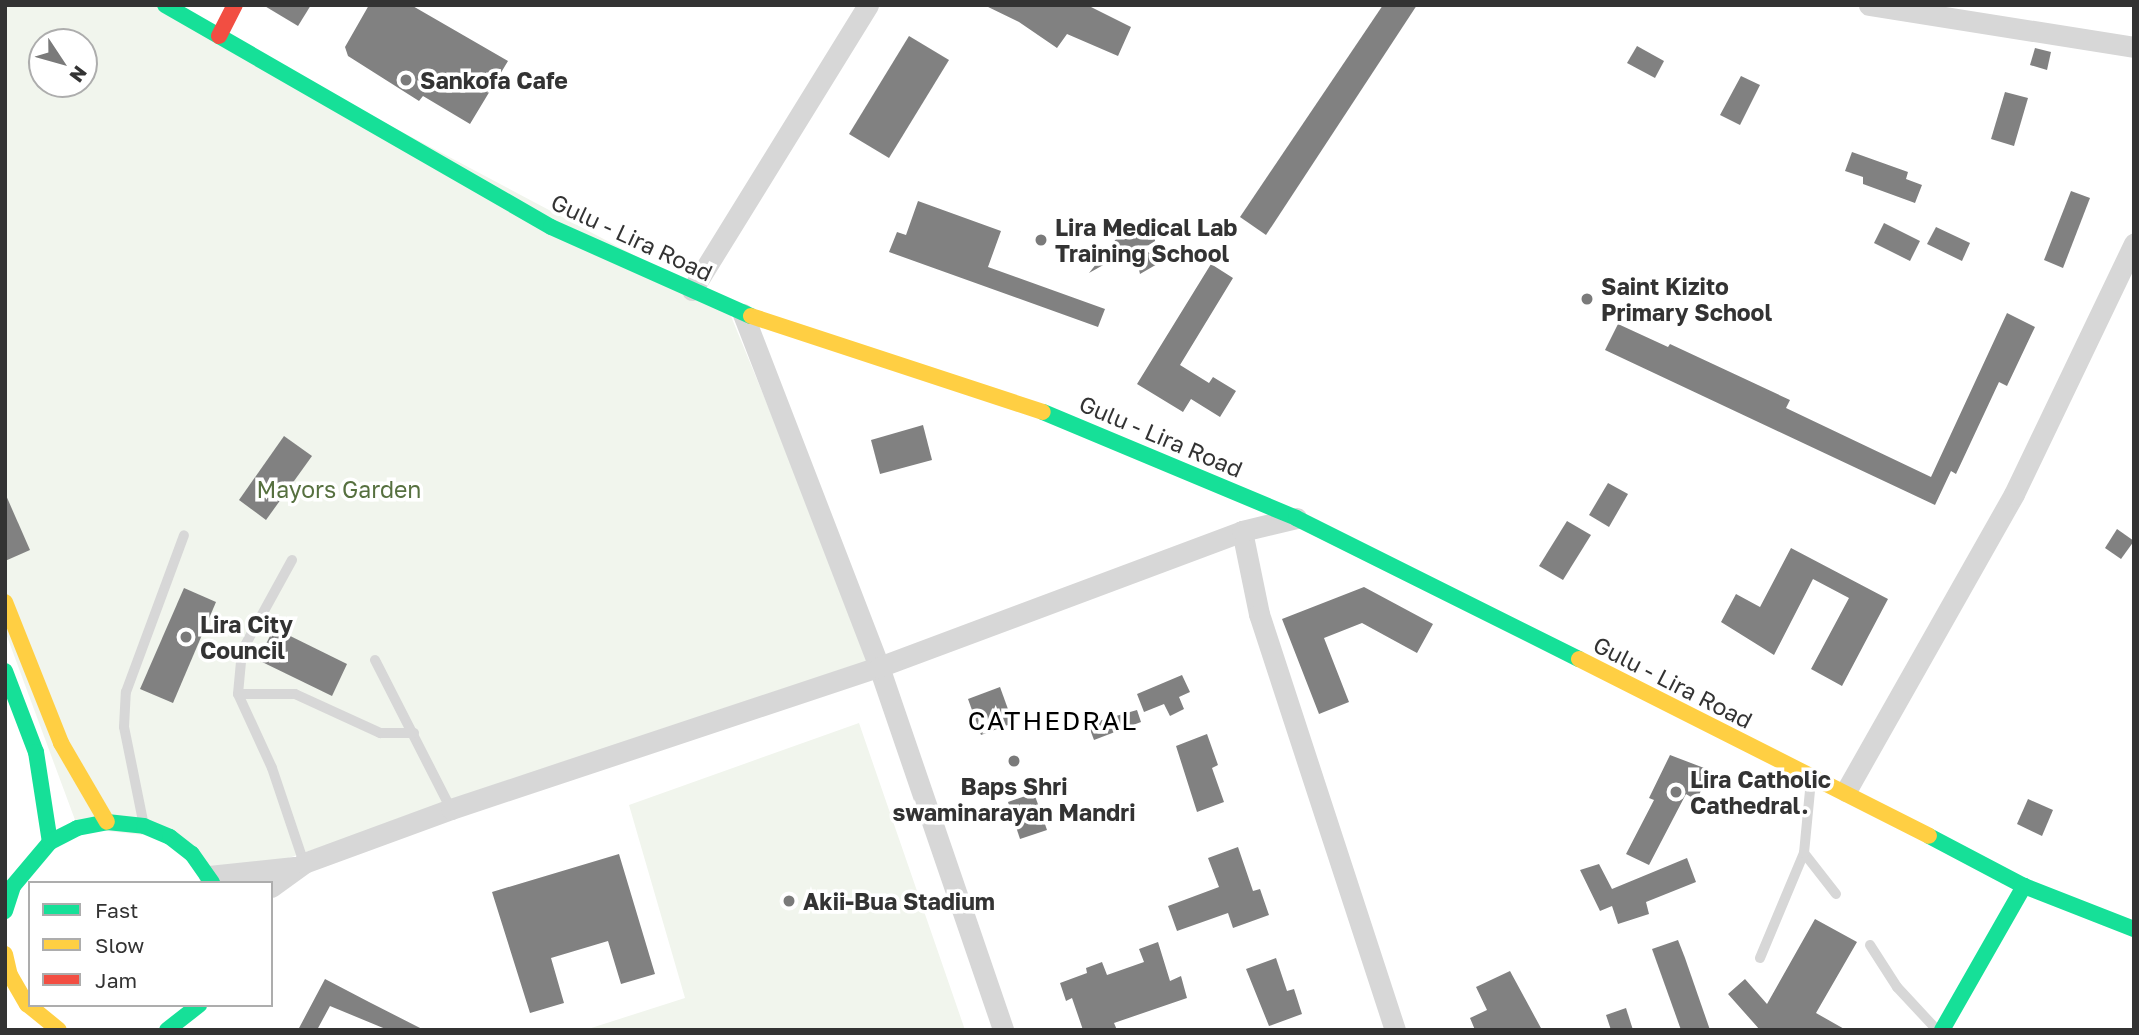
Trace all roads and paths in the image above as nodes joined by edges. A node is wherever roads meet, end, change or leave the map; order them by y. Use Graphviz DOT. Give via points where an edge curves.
graph roads {
  1 [pos="165,5"];
  2 [pos="235,5"];
  3 [pos="868,5"];
  4 [pos="1869,5"];
  5 [pos="219,36"];
  6 [pos="2134,47"];
  7 [pos="2134,243"];
  8 [pos="692,290"];
  9 [pos="743,314"];
  10 [pos="1296,518"];
  11 [pos="1242,531"];
  12 [pos="184,535"];
  13 [pos="292,560"];
  14 [pos="5,602"];
  15 [pos="375,660"];
  16 [pos="878,667"];
  17 [pos="5,671"];
  18 [pos="238,694"];
  19 [pos="414,733"];
  20 [pos="1811,777"];
  21 [pos="1846,791"];
  22 [pos="451,809"];
  23 [pos="107,822"];
  24 [pos="144,826"];
  25 [pos="50,842"];
  26 [pos="1804,853"];
  27 [pos="300,865"];
  28 [pos="211,879"];
  29 [pos="273,885"];
  30 [pos="2024,886"];
  31 [pos="1836,894"];
  32 [pos="5,911"];
  33 [pos="2132,925"];
  34 [pos="1870,945"];
  35 [pos="5,954"];
  36 [pos="1760,958"];
  37 [pos="5,1004"];
  38 [pos="27,1004"];
  39 [pos="31,1007"];
  40 [pos="197,1007"];
  41 [pos="175,1027"];
  42 [pos="59,1030"];
  43 [pos="1003,1030"];
  44 [pos="1395,1030"];
  45 [pos="1940,1030"];
  1 -- 5 [label="main road, Gulu - Lira Road"];
  2 -- 5 [label="main road"];
  3 -- 8 [label="street"];
  4 -- 6 [label="street"];
  5 -- 8 [label="main road, Gulu - Lira Road" via="551,227"];
  7 -- 21 [label="street" via="2014,494"];
  8 -- 9 [label="main road, Gulu - Lira Road"];
  9 -- 10 [label="main road, Gulu - Lira Road" via="971,386 1083,427"];
  9 -- 16 [label="street"];
  10 -- 11 [label="street"];
  10 -- 20 [label="main road, Gulu - Lira Road"];
  11 -- 16 [label="street"];
  11 -- 44 [label="street" via="1259,614"];
  12 -- 24 [label="lane" via="126,692 124,727"];
  13 -- 18 [label="lane" via="242,651"];
  14 -- 23 [label="main road" via="61,743"];
  15 -- 19 [label="lane"];
  16 -- 22 [label="street"];
  16 -- 43 [label="street"];
  17 -- 25 [label="main road" via="36,752"];
  18 -- 19 [label="lane" via="295,694 380,733"];
  18 -- 27 [label="lane" via="272,768"];
  19 -- 22 [label="lane"];
  20 -- 21 [label="main road, Gulu - Lira Road"];
  20 -- 26 [label="lane"];
  21 -- 30 [label="main road, Gulu - Lira Road"];
  22 -- 27 [label="street"];
  23 -- 24 [label="main road"];
  23 -- 25 [label="main road" via="77,828"];
  24 -- 28 [label="main road" via="185,849"];
  25 -- 32 [label="main road" via="13,886"];
  26 -- 31 [label="lane"];
  26 -- 36 [label="lane"];
  27 -- 28 [label="street"];
  27 -- 29 [label="street"];
  30 -- 33 [label="main road, Gulu - Lira Road"];
  30 -- 45 [label="main road"];
  34 -- 45 [label="lane" via="1897,988"];
  35 -- 38 [label="main road" via="10,975"];
  37 -- 38 [label="street"];
  39 -- 42 [label="main road"];
  40 -- 41 [label="main road"];
}
